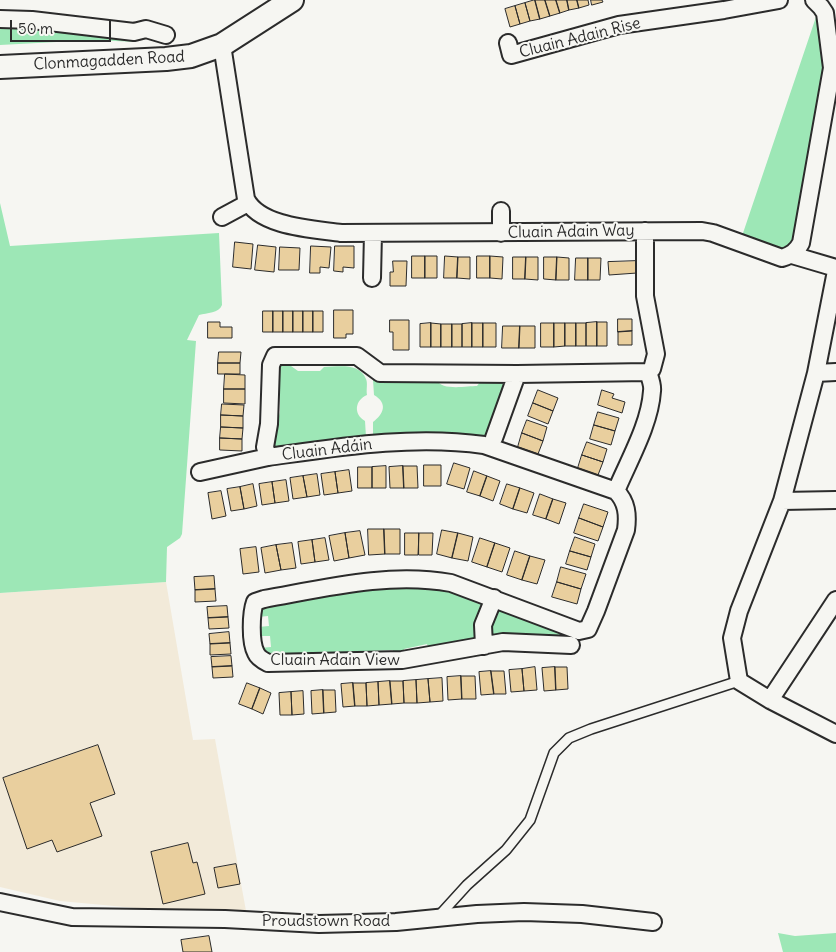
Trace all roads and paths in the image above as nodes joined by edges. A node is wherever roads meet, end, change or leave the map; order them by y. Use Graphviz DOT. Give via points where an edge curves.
graph roads {
  1 [pos="292,0"];
  2 [pos="779,0"];
  3 [pos="814,0"];
  4 [pos="0,19"];
  5 [pos="166,35"];
  6 [pos="508,43"];
  7 [pos="222,45"];
  8 [pos="0,67"];
  9 [pos="248,203"];
  10 [pos="501,211"];
  11 [pos="222,216"];
  12 [pos="645,231"];
  13 [pos="373,233"];
  14 [pos="501,233"];
  15 [pos="792,255"];
  16 [pos="836,269"];
  17 [pos="372,278"];
  18 [pos="648,372"];
  19 [pos="836,372"];
  20 [pos="816,373"];
  21 [pos="517,374"];
  22 [pos="494,438"];
  23 [pos="268,457"];
  24 [pos="200,472"];
  25 [pos="616,491"];
  26 [pos="836,500"];
  27 [pos="782,501"];
  28 [pos="494,598"];
  29 [pos="836,600"];
  30 [pos="571,645"];
  31 [pos="484,646"];
  32 [pos="738,681"];
  33 [pos="770,700"];
  34 [pos="836,734"];
  35 [pos="0,902"];
  36 [pos="436,918"];
  37 [pos="653,922"];
  1 -- 7 [label="street, Clonmagadden Road"];
  2 -- 6 [label="street, Cluain Adain Rise" via="619,25 511,55"];
  3 -- 15 [label="street" via="825,13 832,68 801,243"];
  4 -- 5 [label="street" via="134,32 146,29"];
  7 -- 8 [label="street, Clonmagadden Road" via="191,56 166,59"];
  7 -- 9 [label="street"];
  9 -- 11 [label="street"];
  9 -- 13 [label="street, Cluain Adain Way" via="262,216 297,227"];
  10 -- 14 [label="street"];
  12 -- 14 [label="street, Cluain Adain Way"];
  12 -- 15 [label="street, Cluain Adain Way" via="702,231 782,258"];
  12 -- 18 [label="street" via="645,296 656,354 652,370"];
  13 -- 14 [label="street, Cluain Adain Way"];
  13 -- 17 [label="street"];
  15 -- 16 [label="street, Cluain Adain Way"];
  16 -- 20 [label="street"];
  18 -- 21 [label="street"];
  18 -- 25 [label="street" via="653,388 649,409"];
  19 -- 20 [label="street"];
  20 -- 27 [label="street"];
  21 -- 22 [label="street"];
  21 -- 23 [label="street, Cluain Adáin" via="380,373 357,356 275,356 271,366 265,447"];
  23 -- 24 [label="street"];
  23 -- 25 [label="street, Cluain Adáin" via="371,443 465,442 484,445"];
  25 -- 28 [label="street, Cluain Adain View" via="623,498 628,518 626,530 588,629 579,631"];
  26 -- 27 [label="street"];
  27 -- 32 [label="street" via="732,638"];
  28 -- 31 [label="street" via="483,625"];
  28 -- 31 [label="street, Cluain Adain View" via="435,580 361,581 264,598 255,602 252,615 256,654 268,663 402,660"];
  29 -- 33 [label="street"];
  30 -- 31 [label="street, Cluain Adain View" via="503,642"];
  32 -- 33 [label="street"];
  32 -- 36 [label="lane" via="568,738 554,753 530,820 506,850"];
  33 -- 34 [label="street"];
  35 -- 36 [label="street, Proudstown Road" via="72,917 320,924"];
  36 -- 37 [label="street, Proudstown Road" via="524,912"];
}
